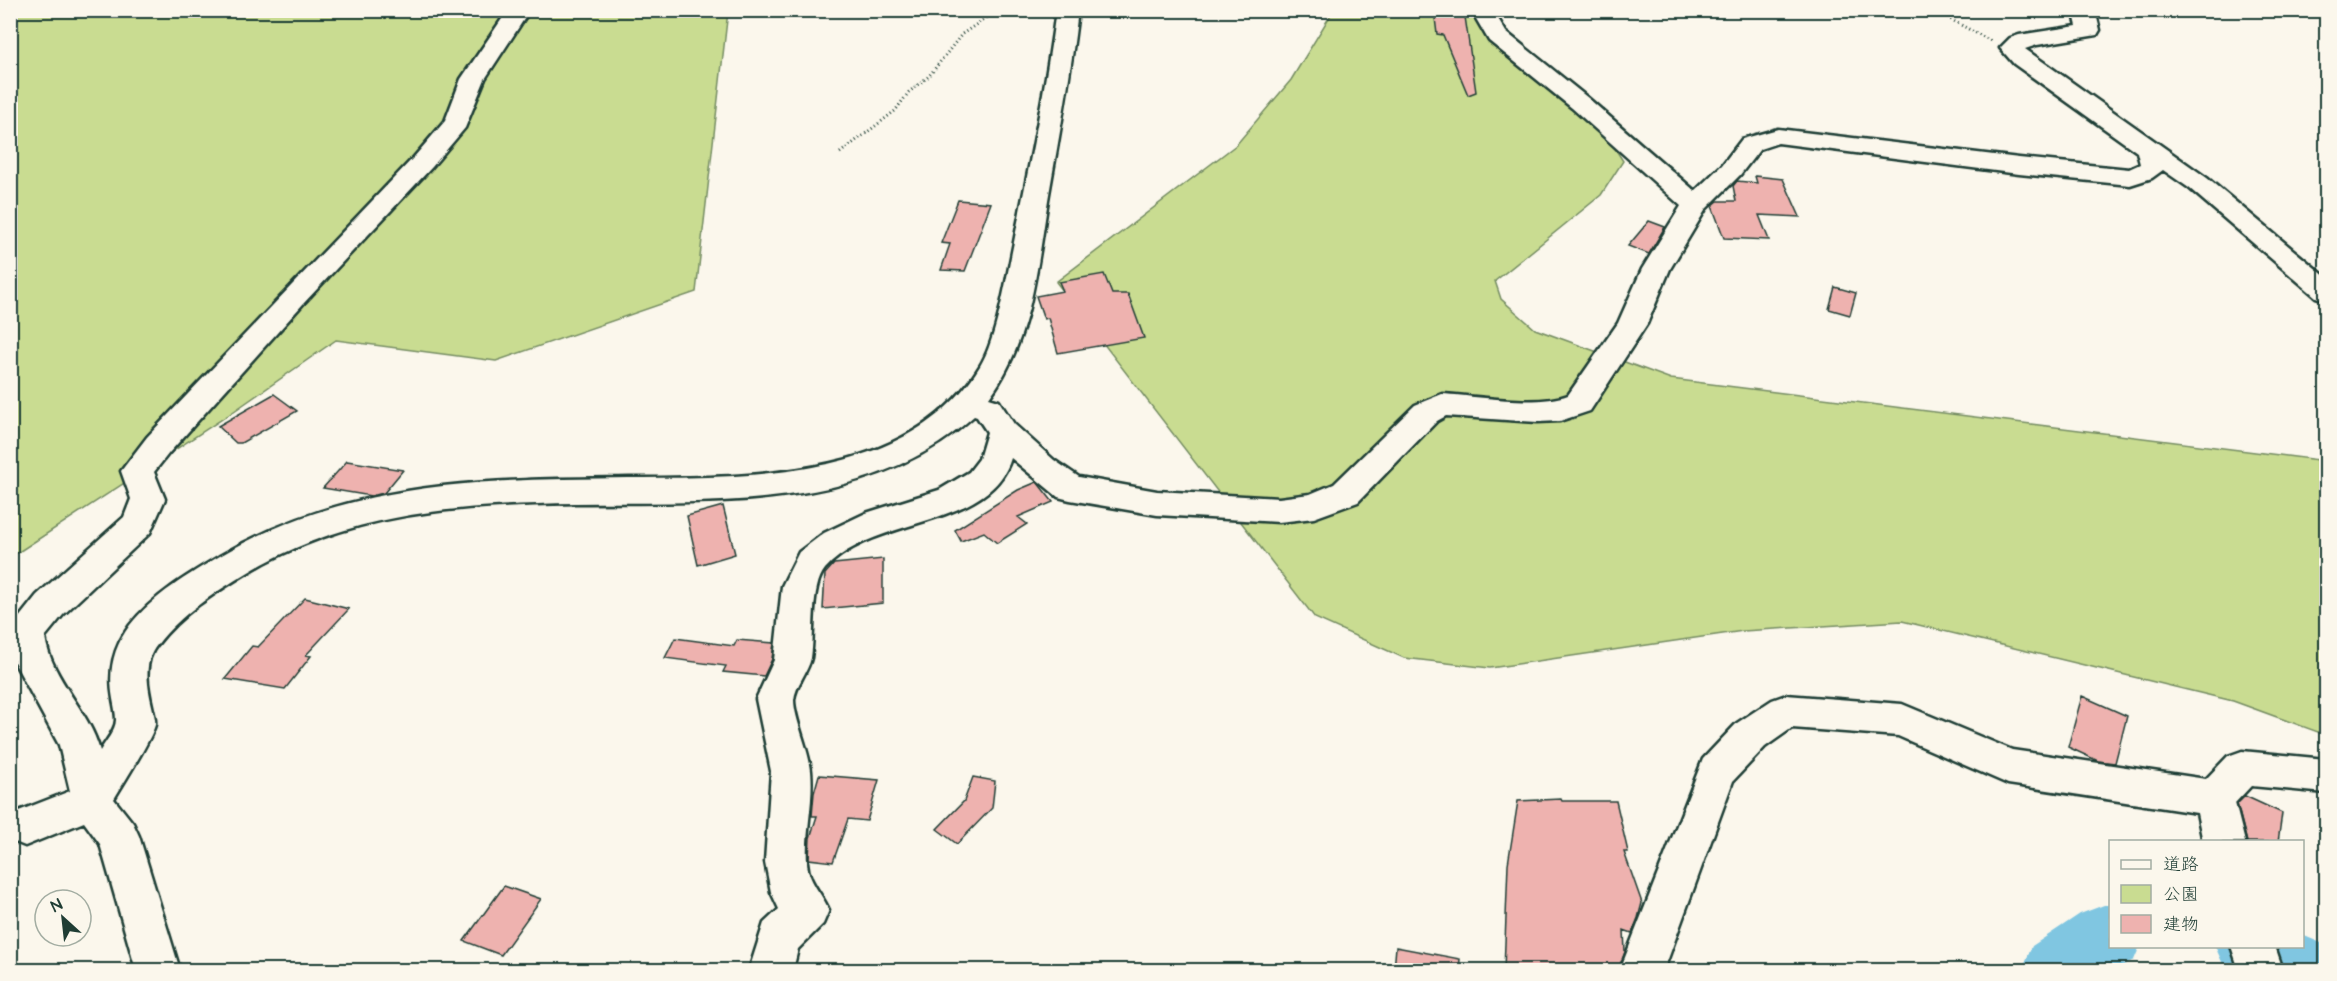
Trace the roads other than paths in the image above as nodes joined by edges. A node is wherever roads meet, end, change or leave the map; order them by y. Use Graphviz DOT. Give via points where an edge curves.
graph roads {
  1 [pos="519,10"];
  2 [pos="1067,10"];
  3 [pos="1482,10"];
  4 [pos="2084,10"];
  5 [pos="2150,149"];
  6 [pos="1695,205"];
  7 [pos="2326,291"];
  8 [pos="968,403"];
  9 [pos="1003,432"];
  10 [pos="2326,776"];
  11 [pos="2214,798"];
  12 [pos="92,801"];
  13 [pos="25,827"];
  14 [pos="2224,840"];
  15 [pos="2254,948"];
  16 [pos="158,970"];
  17 [pos="771,970"];
  18 [pos="1642,970"];
  19 [pos="2261,970"];
  1 -- 12 [label="street" via="473,79 456,123 158,445 137,471 148,499 138,524 50,605 26,634 29,656 78,742"];
  2 -- 8 [label="street" via="1049,137 1019,290 999,359"];
  3 -- 6 [label="street" via="1497,36"];
  4 -- 5 [label="street" via="2089,30 2033,38 2011,48"];
  5 -- 6 [label="street" via="2153,166 2130,177 1778,136 1751,144"];
  5 -- 7 [label="street" via="2198,183"];
  6 -- 9 [label="street" via="1656,269 1632,324 1579,402 1560,410 1538,411 1442,405 1426,413 1346,493 1314,506 1278,510 1157,503 1070,488"];
  8 -- 9 [label="street" via="988,409"];
  8 -- 12 [label="street" via="935,430 894,453 845,472 796,483 738,488 485,493 419,500 311,526 247,555 188,592 145,632 130,660 136,724"];
  9 -- 17 [label="street" via="994,462 981,480 951,499 878,522 836,542 811,561 801,586 792,660 775,699 790,771 786,862 792,892 808,910 779,938"];
  10 -- 11 [label="street" via="2242,768"];
  11 -- 14 [label="street"];
  11 -- 18 [label="street" via="2008,766 1902,720 1786,711 1751,735 1717,771"];
  12 -- 13 [label="street"];
  12 -- 16 [label="street" via="118,836"];
  15 -- 19 [label="street"];
}
